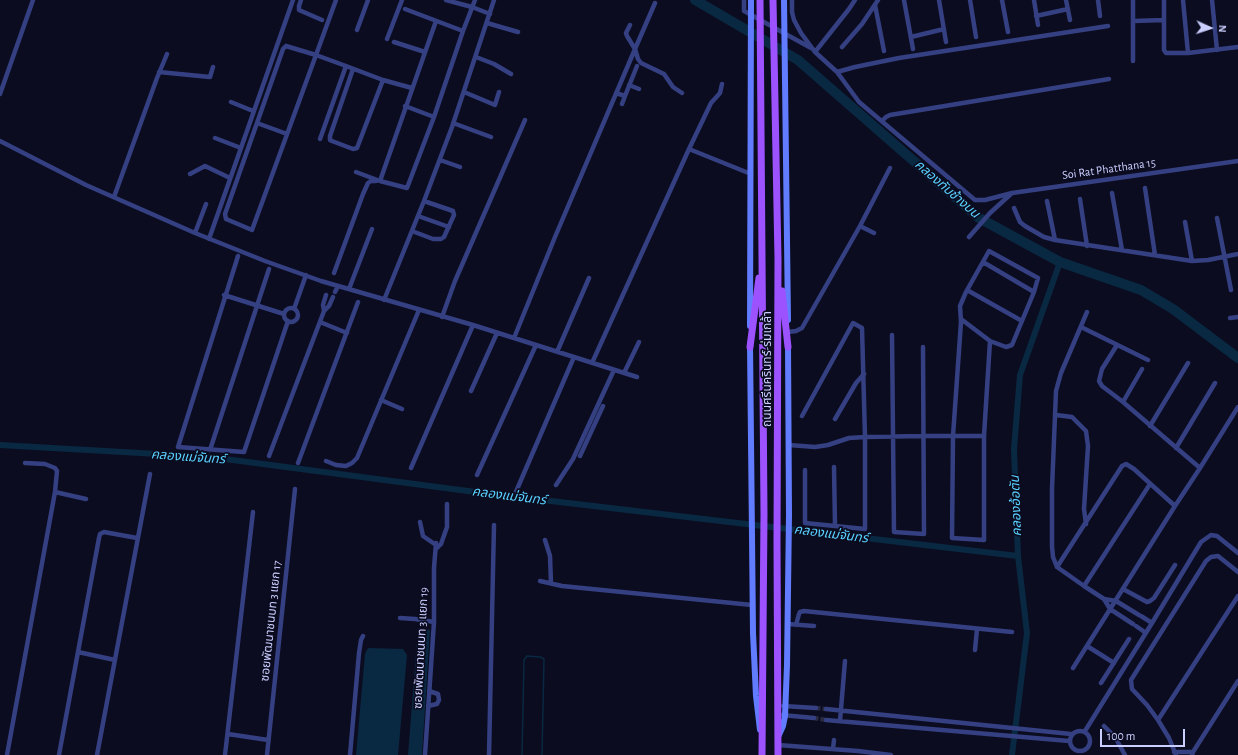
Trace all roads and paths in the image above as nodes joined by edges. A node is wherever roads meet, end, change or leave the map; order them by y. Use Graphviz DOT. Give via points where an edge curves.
graph roads {
  1 [pos="33,0"];
  2 [pos="293,0"];
  3 [pos="301,0"];
  4 [pos="336,0"];
  5 [pos="368,0"];
  6 [pos="402,0"];
  7 [pos="446,0"];
  8 [pos="475,0"];
  9 [pos="494,0"];
  10 [pos="744,0"];
  11 [pos="760,0"];
  12 [pos="773,0"];
  13 [pos="784,0"];
  14 [pos="792,0"];
  15 [pos="855,0"];
  16 [pos="904,0"];
  17 [pos="939,0"];
  18 [pos="970,0"];
  19 [pos="1002,0"];
  20 [pos="1034,0"];
  21 [pos="1066,0"];
  22 [pos="1098,0"];
  23 [pos="1133,0"];
  24 [pos="1164,0"];
  25 [pos="1183,0"];
  26 [pos="1212,0"];
  27 [pos="751,1"];
  28 [pos="655,2"];
  29 [pos="877,2"];
  30 [pos="472,7"];
  31 [pos="406,9"];
  32 [pos="1068,9"];
  33 [pos="490,14"];
  34 [pos="1036,16"];
  35 [pos="1100,16"];
  36 [pos="322,20"];
  37 [pos="1070,20"];
  38 [pos="1164,20"];
  39 [pos="436,21"];
  40 [pos="1133,21"];
  41 [pos="487,23"];
  42 [pos="630,25"];
  43 [pos="1038,25"];
  44 [pos="1108,26"];
  45 [pos="944,29"];
  46 [pos="357,30"];
  47 [pos="463,31"];
  48 [pos="518,32"];
  49 [pos="1008,32"];
  50 [pos="911,37"];
  51 [pos="976,38"];
  52 [pos="386,39"];
  53 [pos="394,42"];
  54 [pos="946,42"];
  55 [pos="842,47"];
  56 [pos="1238,47"];
  57 [pos="635,49"];
  58 [pos="913,49"];
  59 [pos="813,50"];
  60 [pos="884,50"];
  61 [pos="1217,50"];
  62 [pos="425,52"];
  63 [pos="1188,53"];
  64 [pos="167,54"];
  65 [pos="316,55"];
  66 [pos="476,57"];
  67 [pos="1133,61"];
  68 [pos="346,66"];
  69 [pos="637,66"];
  70 [pos="213,67"];
  71 [pos="353,69"];
  72 [pos="159,72"];
  73 [pos="838,72"];
  74 [pos="511,74"];
  75 [pos="1109,79"];
  76 [pos="383,80"];
  77 [pos="722,84"];
  78 [pos="629,85"];
  79 [pos="412,88"];
  80 [pos="639,89"];
  81 [pos="464,92"];
  82 [pos="499,92"];
  83 [pos="616,93"];
  84 [pos="682,93"];
  85 [pos="0,94"];
  86 [pos="625,96"];
  87 [pos="231,102"];
  88 [pos="622,104"];
  89 [pos="405,106"];
  90 [pos="253,111"];
  91 [pos="434,117"];
  92 [pos="525,120"];
  93 [pos="882,121"];
  94 [pos="257,123"];
  95 [pos="453,123"];
  96 [pos="287,134"];
  97 [pos="491,137"];
  98 [pos="215,138"];
  99 [pos="320,139"];
  100 [pos="0,141"];
  101 [pos="240,148"];
  102 [pos="689,149"];
  103 [pos="440,160"];
  104 [pos="1238,161"];
  105 [pos="460,167"];
  106 [pos="890,168"];
  107 [pos="356,172"];
  108 [pos="190,174"];
  109 [pos="751,174"];
  110 [pos="230,178"];
  111 [pos="380,181"];
  112 [pos="1145,188"];
  113 [pos="1112,193"];
  114 [pos="1012,194"];
  115 [pos="114,197"];
  116 [pos="1080,199"];
  117 [pos="424,201"];
  118 [pos="1047,201"];
  119 [pos="206,204"];
  120 [pos="1014,208"];
  121 [pos="418,216"];
  122 [pos="1218,218"];
  123 [pos="1185,222"];
  124 [pos="860,226"];
  125 [pos="449,227"];
  126 [pos="372,229"];
  127 [pos="412,231"];
  128 [pos="195,233"];
  129 [pos="874,233"];
  130 [pos="970,237"];
  131 [pos="209,239"];
  132 [pos="1055,240"];
  133 [pos="1088,246"];
  134 [pos="762,249"];
  135 [pos="1122,250"];
  136 [pos="1238,254"];
  137 [pos="1155,255"];
  138 [pos="238,256"];
  139 [pos="1225,256"];
  140 [pos="778,259"];
  141 [pos="1192,261"];
  142 [pos="983,262"];
  143 [pos="268,269"];
  144 [pos="334,273"];
  145 [pos="306,275"];
  146 [pos="589,278"];
  147 [pos="330,284"];
  148 [pos="338,286"];
  149 [pos="349,289"];
  150 [pos="328,290"];
  151 [pos="967,290"];
  152 [pos="1231,290"];
  153 [pos="1034,292"];
  154 [pos="224,295"];
  155 [pos="326,295"];
  156 [pos="384,300"];
  157 [pos="358,302"];
  158 [pos="257,305"];
  159 [pos="294,309"];
  160 [pos="419,310"];
  161 [pos="324,311"];
  162 [pos="1087,312"];
  163 [pos="284,314"];
  164 [pos="442,317"];
  165 [pos="1230,318"];
  166 [pos="1238,318"];
  167 [pos="961,319"];
  168 [pos="288,321"];
  169 [pos="1022,321"];
  170 [pos="320,322"];
  171 [pos="473,325"];
  172 [pos="1081,327"];
  173 [pos="496,332"];
  174 [pos="788,332"];
  175 [pos="347,333"];
  176 [pos="892,335"];
  177 [pos="514,338"];
  178 [pos="990,341"];
  179 [pos="639,342"];
  180 [pos="536,345"];
  181 [pos="1118,345"];
  182 [pos="750,347"];
  183 [pos="788,347"];
  184 [pos="923,347"];
  185 [pos="557,352"];
  186 [pos="574,357"];
  187 [pos="1148,360"];
  188 [pos="592,363"];
  189 [pos="1188,363"];
  190 [pos="1142,368"];
  191 [pos="614,370"];
  192 [pos="624,373"];
  193 [pos="864,374"];
  194 [pos="637,377"];
  195 [pos="1215,383"];
  196 [pos="472,391"];
  197 [pos="381,400"];
  198 [pos="1123,402"];
  199 [pos="603,406"];
  200 [pos="1238,407"];
  201 [pos="402,409"];
  202 [pos="597,413"];
  203 [pos="802,416"];
  204 [pos="1056,416"];
  205 [pos="835,419"];
  206 [pos="1150,426"];
  207 [pos="894,436"];
  208 [pos="923,436"];
  209 [pos="953,436"];
  210 [pos="984,436"];
  211 [pos="865,437"];
  212 [pos="789,445"];
  213 [pos="1176,448"];
  214 [pos="210,450"];
  215 [pos="269,456"];
  216 [pos="580,456"];
  217 [pos="298,462"];
  218 [pos="326,462"];
  219 [pos="25,463"];
  220 [pos="834,467"];
  221 [pos="411,468"];
  222 [pos="1200,468"];
  223 [pos="805,470"];
  224 [pos="150,474"];
  225 [pos="477,475"];
  226 [pos="1150,484"];
  227 [pos="556,485"];
  228 [pos="295,489"];
  229 [pos="55,492"];
  230 [pos="515,494"];
  231 [pos="86,499"];
  232 [pos="447,504"];
  233 [pos="1175,506"];
  234 [pos="254,512"];
  235 [pos="420,522"];
  236 [pos="1086,524"];
  237 [pos="494,525"];
  238 [pos="835,526"];
  239 [pos="137,538"];
  240 [pos="545,540"];
  241 [pos="436,545"];
  242 [pos="1238,552"];
  243 [pos="1175,565"];
  244 [pos="1057,567"];
  245 [pos="1238,572"];
  246 [pos="540,580"];
  247 [pos="551,583"];
  248 [pos="1084,586"];
  249 [pos="1123,589"];
  250 [pos="1238,596"];
  251 [pos="1104,599"];
  252 [pos="1116,601"];
  253 [pos="752,605"];
  254 [pos="1110,609"];
  255 [pos="400,618"];
  256 [pos="434,622"];
  257 [pos="1152,623"];
  258 [pos="788,624"];
  259 [pos="796,625"];
  260 [pos="814,626"];
  261 [pos="977,629"];
  262 [pos="1012,632"];
  263 [pos="1146,633"];
  264 [pos="363,636"];
  265 [pos="1129,639"];
  266 [pos="1087,646"];
  267 [pos="975,650"];
  268 [pos="78,652"];
  269 [pos="115,660"];
  270 [pos="845,662"];
  271 [pos="1114,663"];
  272 [pos="1073,668"];
  273 [pos="1238,681"];
  274 [pos="1101,683"];
  275 [pos="429,691"];
  276 [pos="777,705"];
  277 [pos="428,706"];
  278 [pos="786,706"];
  279 [pos="816,708"];
  280 [pos="826,710"];
  281 [pos="841,711"];
  282 [pos="781,715"];
  283 [pos="814,718"];
  284 [pos="826,720"];
  285 [pos="1158,720"];
  286 [pos="840,721"];
  287 [pos="1104,726"];
  288 [pos="1085,731"];
  289 [pos="228,734"];
  290 [pos="1071,734"];
  291 [pos="762,737"];
  292 [pos="268,740"];
  293 [pos="834,740"];
  294 [pos="778,742"];
  295 [pos="1069,742"];
  296 [pos="833,749"];
  297 [pos="1080,753"];
  298 [pos="1175,753"];
  299 [pos="1192,753"];
  300 [pos="7,755"];
  301 [pos="59,755"];
  302 [pos="97,755"];
  303 [pos="226,755"];
  304 [pos="267,755"];
  305 [pos="350,755"];
  306 [pos="425,755"];
  307 [pos="488,755"];
  308 [pos="762,755"];
  309 [pos="778,755"];
  310 [pos="891,755"];
  311 [pos="1125,755"];
  1 -- 85 [label="street"];
  2 -- 90 [label="street"];
  3 -- 36 [label="street" via="299,10"];
  4 -- 65 [label="street"];
  5 -- 46 [label="street"];
  6 -- 52 [label="street"];
  7 -- 30 [label="street"];
  8 -- 30 [label="street"];
  9 -- 33 [label="street"];
  10 -- 59 [label="street" via="744,11"];
  11 -- 134 [label="main road, ถนนศรีนครินทร์-ร่มเกล้า"];
  12 -- 140 [label="main road, ถนนศรีนครินทร์-ร่มเกล้า"];
  13 -- 174 [label="main road, ถนนศรีนครินทร์-ร่มเกล้า"];
  14 -- 59 [label="street" via="794,20"];
  15 -- 59 [label="street"];
  16 -- 50 [label="street"];
  17 -- 45 [label="street"];
  18 -- 51 [label="street"];
  19 -- 49 [label="street"];
  20 -- 34 [label="street"];
  21 -- 32 [label="street"];
  22 -- 35 [label="street"];
  23 -- 40 [label="street"];
  24 -- 38 [label="street"];
  25 -- 63 [label="street"];
  26 -- 61 [label="street"];
  27 -- 109 [label="main road, ถนนศรีนครินทร์-ร่มเกล้า"];
  28 -- 57 [label="street"];
  29 -- 55 [label="street"];
  29 -- 60 [label="street"];
  30 -- 33 [label="street"];
  30 -- 47 [label="street"];
  31 -- 39 [label="street"];
  32 -- 34 [label="street"];
  32 -- 37 [label="street"];
  33 -- 41 [label="street"];
  34 -- 43 [label="street"];
  38 -- 40 [label="street"];
  38 -- 63 [label="street" via="1165,52"];
  39 -- 47 [label="street"];
  39 -- 62 [label="street"];
  40 -- 67 [label="street"];
  41 -- 48 [label="street"];
  41 -- 66 [label="street"];
  42 -- 57 [label="street" via="626,33"];
  44 -- 73 [label="street" via="899,58"];
  45 -- 50 [label="street"];
  45 -- 54 [label="street"];
  47 -- 91 [label="street"];
  50 -- 58 [label="street"];
  53 -- 62 [label="street"];
  56 -- 61 [label="street"];
  57 -- 83 [label="street"];
  57 -- 84 [label="street" via="641,63 664,74 673,87"];
  59 -- 73 [label="street, Soi Rat Phatthana 15"];
  61 -- 63 [label="street"];
  62 -- 79 [label="street"];
  64 -- 72 [label="street"];
  65 -- 68 [label="street"];
  65 -- 94 [label="street" via="286,46 283,49"];
  65 -- 96 [label="street"];
  66 -- 74 [label="street"];
  66 -- 81 [label="street"];
  68 -- 71 [label="street"];
  68 -- 99 [label="street"];
  69 -- 78 [label="street"];
  70 -- 72 [label="street" via="210,77"];
  71 -- 76 [label="street"];
  71 -- 76 [label="street" via="330,136 330,140 353,149 357,148"];
  72 -- 115 [label="street"];
  73 -- 93 [label="street, Soi Rat Phatthana 15" via="860,102"];
  75 -- 93 [label="street" via="890,115"];
  76 -- 79 [label="street"];
  77 -- 102 [label="street" via="720,93 711,103"];
  78 -- 80 [label="street"];
  78 -- 86 [label="street"];
  79 -- 89 [label="street"];
  81 -- 82 [label="street" via="494,105"];
  81 -- 95 [label="street"];
  83 -- 86 [label="street"];
  83 -- 177 [label="street"];
  86 -- 88 [label="street"];
  87 -- 90 [label="street"];
  89 -- 91 [label="street"];
  89 -- 111 [label="street"];
  90 -- 101 [label="street"];
  91 -- 111 [label="street" via="408,188"];
  92 -- 164 [label="street"];
  93 -- 114 [label="street, Soi Rat Phatthana 15" via="975,200"];
  94 -- 96 [label="street"];
  94 -- 96 [label="street" via="224,217 252,230"];
  95 -- 97 [label="street"];
  95 -- 103 [label="street"];
  98 -- 101 [label="street"];
  100 -- 115 [label="street"];
  101 -- 110 [label="street"];
  102 -- 109 [label="street"];
  102 -- 188 [label="street"];
  103 -- 105 [label="street"];
  103 -- 117 [label="street"];
  104 -- 114 [label="street, Soi Rat Phatthana 15"];
  106 -- 124 [label="street"];
  107 -- 111 [label="street"];
  108 -- 110 [label="street" via="205,166"];
  109 -- 182 [label="main road, ถนนศรีนครินทร์-ร่มเกล้า"];
  110 -- 131 [label="street"];
  111 -- 144 [label="street" via="371,181 366,186"];
  112 -- 137 [label="street"];
  113 -- 135 [label="street"];
  114 -- 130 [label="street" via="990,213"];
  115 -- 128 [label="street"];
  116 -- 133 [label="street"];
  117 -- 121 [label="street"];
  117 -- 125 [label="street" via="453,211"];
  118 -- 132 [label="street"];
  119 -- 128 [label="street"];
  120 -- 132 [label="street" via="1020,222 1025,226"];
  121 -- 125 [label="street"];
  121 -- 127 [label="street"];
  122 -- 139 [label="street"];
  123 -- 141 [label="street"];
  124 -- 129 [label="street"];
  124 -- 174 [label="street" via="802,328"];
  125 -- 127 [label="street" via="444,237 438,240"];
  126 -- 149 [label="street"];
  127 -- 156 [label="street"];
  128 -- 131 [label="street"];
  131 -- 145 [label="street"];
  132 -- 133 [label="street"];
  133 -- 135 [label="street"];
  134 -- 182 [label="main road"];
  134 -- 291 [label="main road, ถนนศรีนครินทร์-ร่มเกล้า"];
  135 -- 137 [label="street"];
  136 -- 139 [label="street"];
  137 -- 141 [label="street"];
  138 -- 154 [label="street"];
  139 -- 141 [label="street"];
  139 -- 152 [label="street"];
  140 -- 183 [label="main road"];
  140 -- 276 [label="main road, ถนนศรีนครินทร์-ร่มเกล้า"];
  142 -- 151 [label="street"];
  142 -- 153 [label="street"];
  142 -- 153 [label="street" via="989,251 1038,278"];
  143 -- 158 [label="street"];
  145 -- 147 [label="street"];
  145 -- 159 [label="street"];
  146 -- 185 [label="street"];
  147 -- 148 [label="street"];
  147 -- 150 [label="street"];
  148 -- 149 [label="street"];
  148 -- 161 [label="street"];
  149 -- 156 [label="street"];
  151 -- 167 [label="street" via="960,306"];
  151 -- 169 [label="street"];
  153 -- 169 [label="street"];
  154 -- 158 [label="street"];
  154 -- 214 [label="street" via="178,448"];
  155 -- 161 [label="street"];
  156 -- 160 [label="street"];
  157 -- 175 [label="street"];
  158 -- 163 [label="street"];
  158 -- 214 [label="street"];
  159 -- 163 [label="street" via="288,309"];
  159 -- 168 [label="street" via="297,312 296,319"];
  160 -- 164 [label="street"];
  160 -- 197 [label="street"];
  161 -- 170 [label="street"];
  162 -- 172 [label="street"];
  163 -- 168 [label="street"];
  164 -- 171 [label="street"];
  165 -- 166 [label="street"];
  167 -- 178 [label="street"];
  167 -- 209 [label="street"];
  168 -- 214 [label="street" via="244,452"];
  169 -- 178 [label="street" via="1010,347"];
  170 -- 175 [label="street"];
  170 -- 215 [label="street"];
  171 -- 173 [label="street"];
  171 -- 221 [label="street"];
  172 -- 181 [label="street"];
  172 -- 204 [label="street" via="1057,383"];
  173 -- 177 [label="street"];
  173 -- 196 [label="street"];
  174 -- 183 [label="main road, ถนนศรีนครินทร์-ร่มเกล้า"];
  175 -- 217 [label="street"];
  176 -- 207 [label="street"];
  177 -- 180 [label="street"];
  178 -- 210 [label="street"];
  179 -- 192 [label="street"];
  180 -- 185 [label="street"];
  180 -- 225 [label="street"];
  181 -- 187 [label="street"];
  181 -- 198 [label="street" via="1102,368 1098,381"];
  182 -- 253 [label="main road, ถนนศรีนครินทร์-ร่มเกล้า"];
  183 -- 212 [label="main road, ถนนศรีนครินทร์-ร่มเกล้า"];
  184 -- 208 [label="street"];
  185 -- 186 [label="street"];
  186 -- 188 [label="street"];
  186 -- 230 [label="street"];
  188 -- 191 [label="street"];
  189 -- 206 [label="street"];
  190 -- 198 [label="street"];
  191 -- 192 [label="street"];
  191 -- 202 [label="street"];
  192 -- 194 [label="street"];
  193 -- 203 [label="street" via="862,328 853,323"];
  193 -- 205 [label="street"];
  193 -- 211 [label="street"];
  195 -- 213 [label="street"];
  197 -- 201 [label="street"];
  197 -- 218 [label="street" via="357,458 346,466"];
  198 -- 206 [label="street"];
  199 -- 202 [label="street"];
  200 -- 222 [label="street"];
  202 -- 216 [label="street"];
  202 -- 227 [label="street"];
  204 -- 236 [label="street" via="1072,417 1086,431"];
  204 -- 244 [label="street" via="1052,546"];
  206 -- 213 [label="street"];
  207 -- 208 [label="street"];
  207 -- 208 [label="street" via="894,532 924,534"];
  207 -- 211 [label="street"];
  208 -- 209 [label="street"];
  209 -- 210 [label="street"];
  209 -- 210 [label="street" via="952,538 984,540"];
  211 -- 212 [label="street" via="849,438 815,447"];
  211 -- 238 [label="street" via="865,529"];
  212 -- 258 [label="main road, ถนนศรีนครินทร์-ร่มเกล้า"];
  213 -- 222 [label="street"];
  219 -- 229 [label="street" via="45,464 55,468"];
  220 -- 238 [label="street"];
  222 -- 233 [label="street"];
  223 -- 238 [label="street" via="805,523"];
  224 -- 239 [label="street"];
  226 -- 233 [label="street"];
  226 -- 236 [label="street" via="1126,464 1122,466"];
  226 -- 248 [label="street"];
  228 -- 292 [label="street, ซอยพัฒนาชนบท 3 แยก 17"];
  229 -- 231 [label="street"];
  229 -- 300 [label="street"];
  232 -- 241 [label="street" via="447,527 441,544"];
  233 -- 249 [label="street"];
  234 -- 289 [label="street"];
  235 -- 241 [label="street" via="423,536"];
  236 -- 244 [label="street"];
  237 -- 307 [label="street"];
  239 -- 268 [label="street" via="104,532 100,534"];
  239 -- 269 [label="street"];
  240 -- 247 [label="street" via="550,556"];
  241 -- 256 [label="street, ซอยพัฒนาชนบท 3 แยก 19"];
  242 -- 257 [label="street" via="1217,536 1211,534 1205,538"];
  243 -- 249 [label="street" via="1150,601 1147,602"];
  244 -- 248 [label="street"];
  245 -- 285 [label="street" via="1218,556 1206,561 1131,680 1132,689"];
  246 -- 247 [label="street"];
  247 -- 253 [label="street"];
  248 -- 251 [label="street"];
  249 -- 252 [label="street"];
  250 -- 285 [label="street"];
  251 -- 252 [label="street"];
  251 -- 254 [label="street"];
  252 -- 254 [label="street"];
  252 -- 257 [label="street"];
  253 -- 291 [label="main road, ถนนศรีนครินทร์-ร่มเกล้า" via="756,696"];
  254 -- 263 [label="street"];
  254 -- 266 [label="street"];
  255 -- 256 [label="street"];
  256 -- 275 [label="street, ซอยพัฒนาชนบท 3 แยก 19"];
  257 -- 263 [label="street"];
  258 -- 259 [label="street"];
  258 -- 278 [label="main road, ถนนศรีนครินทร์-ร่มเกล้า"];
  259 -- 260 [label="street"];
  259 -- 261 [label="street" via="800,612 804,611"];
  261 -- 262 [label="street"];
  261 -- 267 [label="street"];
  263 -- 288 [label="street"];
  264 -- 305 [label="street" via="359,653"];
  265 -- 271 [label="street"];
  266 -- 271 [label="street"];
  266 -- 272 [label="street"];
  268 -- 269 [label="street"];
  268 -- 301 [label="street"];
  269 -- 302 [label="street"];
  270 -- 281 [label="street"];
  271 -- 274 [label="street"];
  273 -- 299 [label="street"];
  275 -- 277 [label="street, ซอยพัฒนาชนบท 3 แยก 19"];
  275 -- 277 [label="street" via="438,694 440,700 437,704"];
  276 -- 278 [label="street"];
  276 -- 282 [label="main road, ถนนศรีนครินทร์-ร่มเกล้า"];
  277 -- 306 [label="street, ซอยพัฒนาชนบท 3 แยก 19"];
  278 -- 279 [label="street"];
  278 -- 282 [label="main road, ถนนศรีนครินทร์-ร่มเกล้า"];
  280 -- 281 [label="street"];
  281 -- 286 [label="street"];
  281 -- 290 [label="street"];
  282 -- 283 [label="street"];
  282 -- 294 [label="main road, ถนนศรีนครินทร์-ร่มเกล้า"];
  284 -- 286 [label="street"];
  285 -- 298 [label="street"];
  286 -- 295 [label="street"];
  287 -- 311 [label="street" via="1115,737"];
  288 -- 290 [label="street" via="1077,730"];
  288 -- 297 [label="street" via="1090,743"];
  289 -- 292 [label="street"];
  289 -- 303 [label="street"];
  290 -- 295 [label="street"];
  291 -- 308 [label="main road, ถนนศรีนครินทร์-ร่มเกล้า"];
  292 -- 304 [label="street, ซอยพัฒนาชนบท 3 แยก 17"];
  293 -- 296 [label="street"];
  294 -- 296 [label="street"];
  294 -- 309 [label="main road, ถนนศรีนครินทร์-ร่มเกล้า"];
  295 -- 297 [label="street" via="1071,747"];
  296 -- 310 [label="street"];
  298 -- 299 [label="street"];
}
